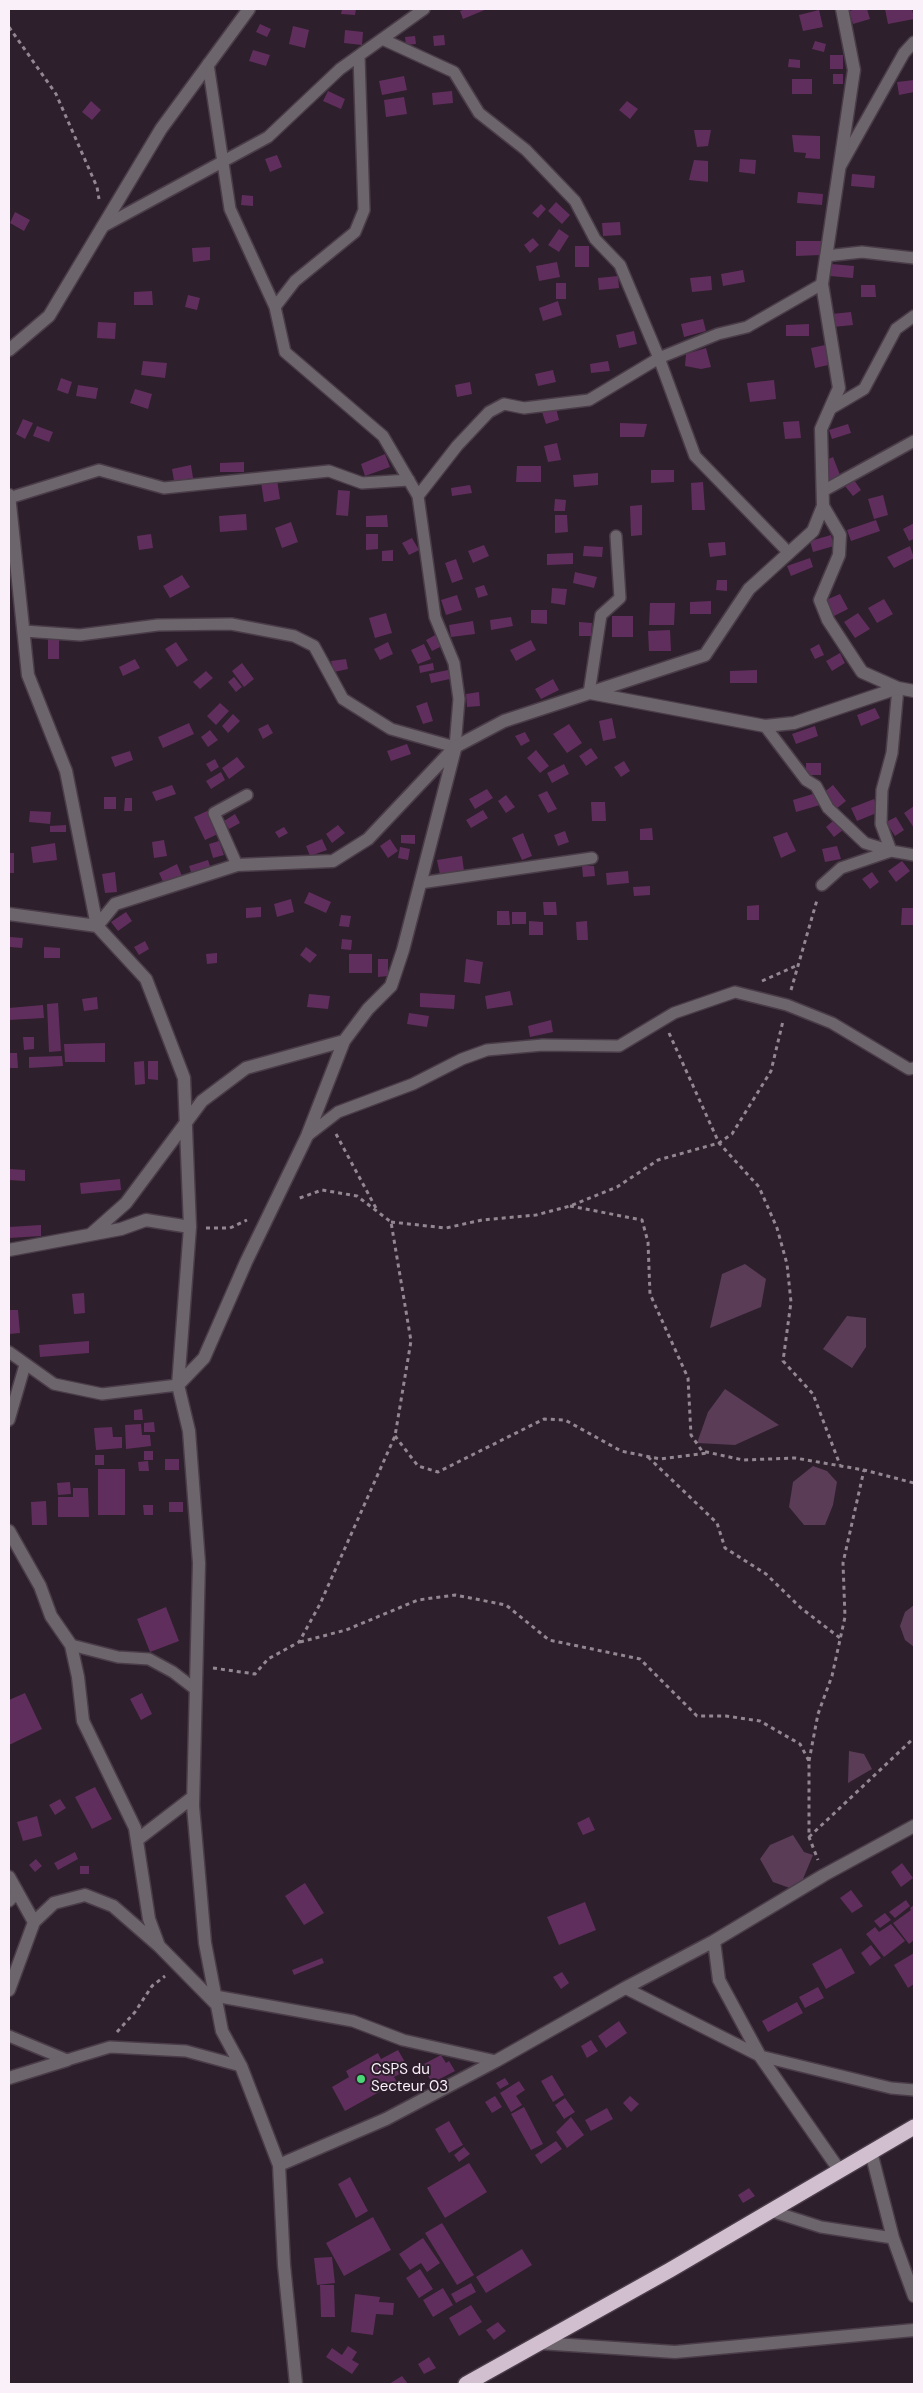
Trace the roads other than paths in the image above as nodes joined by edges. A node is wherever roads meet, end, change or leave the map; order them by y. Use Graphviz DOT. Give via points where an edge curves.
graph roads {
  1 [pos="249,9"];
  2 [pos="424,9"];
  3 [pos="842,9"];
  4 [pos="382,39"];
  5 [pos="914,42"];
  6 [pos="359,56"];
  7 [pos="208,64"];
  8 [pos="222,162"];
  9 [pos="839,168"];
  10 [pos="102,227"];
  11 [pos="826,256"];
  12 [pos="914,258"];
  13 [pos="822,284"];
  14 [pos="275,307"];
  15 [pos="914,316"];
  16 [pos="9,350"];
  17 [pos="659,358"];
  18 [pos="830,409"];
  19 [pos="914,441"];
  20 [pos="409,480"];
  21 [pos="823,491"];
  22 [pos="418,496"];
  23 [pos="9,497"];
  24 [pos="823,506"];
  25 [pos="616,536"];
  26 [pos="789,553"];
  27 [pos="24,631"];
  28 [pos="898,688"];
  29 [pos="914,691"];
  30 [pos="589,693"];
  31 [pos="765,726"];
  32 [pos="456,746"];
  33 [pos="248,795"];
  34 [pos="890,851"];
  35 [pos="914,855"];
  36 [pos="592,858"];
  37 [pos="237,865"];
  38 [pos="420,883"];
  39 [pos="822,885"];
  40 [pos="9,914"];
  41 [pos="97,926"];
  42 [pos="344,1040"];
  43 [pos="914,1068"];
  44 [pos="186,1120"];
  45 [pos="307,1136"];
  46 [pos="190,1227"];
  47 [pos="90,1234"];
  48 [pos="9,1250"];
  49 [pos="9,1352"];
  50 [pos="25,1365"];
  51 [pos="178,1385"];
  52 [pos="9,1420"];
  53 [pos="9,1531"];
  54 [pos="71,1645"];
  55 [pos="195,1689"];
  56 [pos="193,1797"];
  57 [pos="914,1826"];
  58 [pos="137,1840"];
  59 [pos="9,1877"];
  60 [pos="13,1898"];
  61 [pos="34,1922"];
  62 [pos="714,1941"];
  63 [pos="158,1946"];
  64 [pos="625,1988"];
  65 [pos="9,1990"];
  66 [pos="216,2000"];
  67 [pos="9,2036"];
  68 [pos="760,2056"];
  69 [pos="67,2060"];
  70 [pos="496,2060"];
  71 [pos="241,2066"];
  72 [pos="9,2078"];
  73 [pos="914,2090"];
  74 [pos="914,2128"];
  75 [pos="871,2152"];
  76 [pos="279,2165"];
  77 [pos="840,2171"];
  78 [pos="771,2211"];
  79 [pos="893,2238"];
  80 [pos="914,2296"];
  81 [pos="914,2330"];
  82 [pos="539,2343"];
  83 [pos="296,2384"];
  84 [pos="466,2384"];
  1 -- 7 [label="street"];
  2 -- 4 [label="lane"];
  3 -- 9 [label="street" via="854,70"];
  4 -- 6 [label="lane"];
  4 -- 17 [label="lane" via="454,72 479,113 526,150 575,201 595,239 620,265"];
  5 -- 9 [label="lane" via="904,53"];
  6 -- 8 [label="lane" via="268,137"];
  6 -- 14 [label="lane" via="364,210 354,232 295,281"];
  7 -- 8 [label="lane"];
  7 -- 10 [label="street" via="161,129"];
  8 -- 10 [label="lane"];
  8 -- 14 [label="lane" via="230,209"];
  9 -- 11 [label="street"];
  10 -- 16 [label="street" via="49,316"];
  11 -- 12 [label="lane" via="862,252"];
  11 -- 13 [label="street"];
  13 -- 17 [label="lane" via="747,326"];
  13 -- 18 [label="street" via="839,388"];
  14 -- 20 [label="lane" via="286,352 384,436"];
  15 -- 18 [label="lane" via="896,330 864,389"];
  17 -- 22 [label="lane" via="589,400 524,408 504,404 489,412"];
  17 -- 26 [label="lane" via="695,456"];
  18 -- 21 [label="street" via="821,429"];
  19 -- 21 [label="lane"];
  20 -- 22 [label="lane"];
  20 -- 23 [label="lane" via="362,483 329,471 164,488 99,470"];
  21 -- 24 [label="street"];
  22 -- 32 [label="lane" via="435,617 454,662 458,690"];
  23 -- 27 [label="street"];
  24 -- 26 [label="street" via="813,531"];
  24 -- 28 [label="street" via="840,535 839,555 820,600 828,620 862,672"];
  25 -- 30 [label="lane" via="620,598 601,615"];
  26 -- 30 [label="street" via="749,589 705,655"];
  27 -- 32 [label="lane" via="80,635 158,625 231,624 294,636 314,646 343,699 391,729"];
  27 -- 41 [label="street" via="28,675 66,771"];
  28 -- 29 [label="street"];
  28 -- 31 [label="street" via="794,723"];
  28 -- 34 [label="lane" via="892,753 882,790 881,824"];
  30 -- 31 [label="street"];
  30 -- 32 [label="street" via="504,721"];
  31 -- 34 [label="lane" via="806,780 816,786 828,808 865,843"];
  32 -- 37 [label="street" via="368,839 333,861"];
  32 -- 38 [label="street"];
  33 -- 37 [label="lane" via="214,813"];
  34 -- 35 [label="lane"];
  34 -- 39 [label="lane" via="841,868"];
  36 -- 38 [label="lane"];
  37 -- 41 [label="street" via="115,904"];
  38 -- 42 [label="street" via="391,986"];
  40 -- 41 [label="street"];
  41 -- 44 [label="street" via="146,979 184,1078"];
  42 -- 44 [label="street" via="246,1068 202,1101"];
  42 -- 45 [label="street"];
  43 -- 45 [label="lane" via="909,1069 832,1023 735,992 674,1013 618,1046 543,1044 487,1050 414,1084 338,1112"];
  44 -- 46 [label="street"];
  44 -- 47 [label="street" via="126,1203"];
  45 -- 51 [label="street" via="204,1358"];
  46 -- 47 [label="street" via="146,1220"];
  46 -- 51 [label="street"];
  47 -- 48 [label="street"];
  49 -- 50 [label="lane"];
  50 -- 51 [label="lane" via="54,1384 102,1394"];
  50 -- 52 [label="lane"];
  51 -- 55 [label="street" via="189,1430 199,1563"];
  53 -- 54 [label="street" via="40,1586 51,1616"];
  54 -- 55 [label="lane" via="118,1657 149,1659"];
  54 -- 58 [label="street" via="83,1721 118,1789"];
  55 -- 56 [label="street"];
  56 -- 58 [label="street"];
  56 -- 66 [label="street" via="205,1943"];
  57 -- 62 [label="street"];
  58 -- 63 [label="street" via="150,1919"];
  59 -- 60 [label="street"];
  60 -- 61 [label="street"];
  61 -- 63 [label="street" via="54,1903 86,1895 113,1906"];
  61 -- 65 [label="street"];
  62 -- 64 [label="street"];
  62 -- 68 [label="street" via="720,1980"];
  63 -- 66 [label="street"];
  64 -- 68 [label="lane"];
  64 -- 70 [label="street"];
  66 -- 70 [label="lane" via="353,2021 403,2040"];
  66 -- 71 [label="street" via="222,2031"];
  67 -- 69 [label="lane"];
  68 -- 73 [label="lane" via="891,2088"];
  68 -- 77 [label="street"];
  69 -- 71 [label="lane" via="110,2047 186,2051"];
  69 -- 72 [label="street"];
  70 -- 76 [label="street" via="386,2119"];
  71 -- 76 [label="street"];
  74 -- 75 [label="highway"];
  75 -- 77 [label="highway"];
  75 -- 79 [label="street"];
  76 -- 83 [label="street" via="284,2265"];
  77 -- 78 [label="highway"];
  78 -- 79 [label="lane" via="821,2227"];
  78 -- 82 [label="highway"];
  79 -- 80 [label="street"];
  81 -- 82 [label="street" via="675,2352"];
  82 -- 84 [label="highway"];
}
